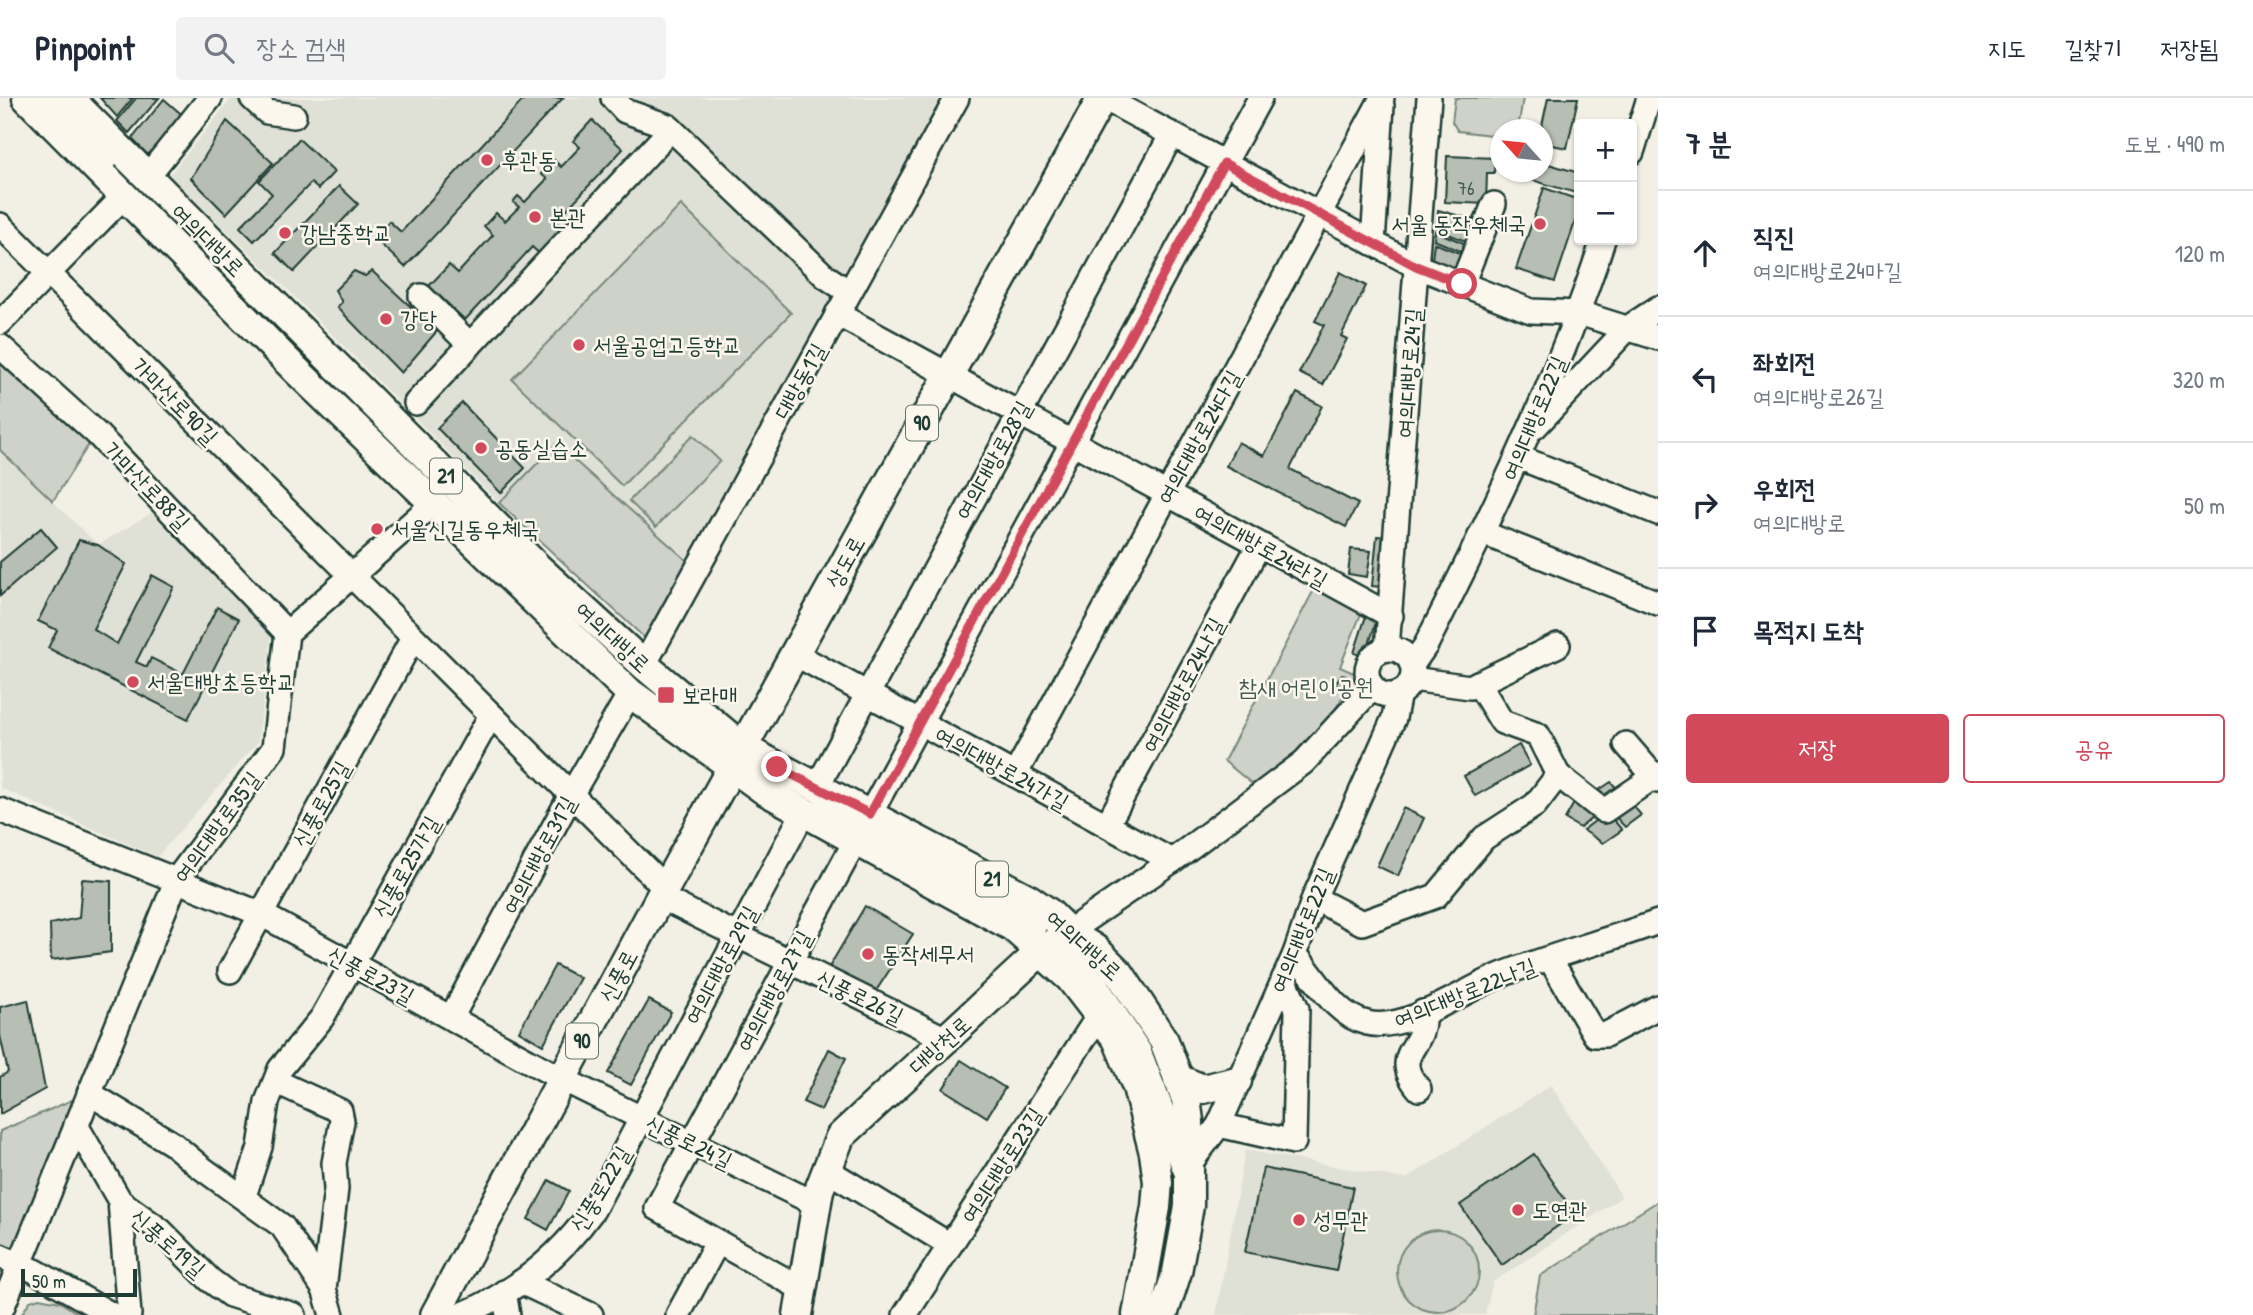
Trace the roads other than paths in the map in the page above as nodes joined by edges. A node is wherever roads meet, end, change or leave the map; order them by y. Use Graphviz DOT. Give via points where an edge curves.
graph roads {
  1 [pos="27,98"];
  2 [pos="48,98"];
  3 [pos="69,98"];
  4 [pos="210,98"];
  5 [pos="252,98"];
  6 [pos="612,98"];
  7 [pos="957,98"];
  8 [pos="1103,98"];
  9 [pos="1260,98"];
  10 [pos="1382,98"];
  11 [pos="1429,98"];
  12 [pos="1649,98"];
  13 [pos="295,116"];
  14 [pos="671,129"];
  15 [pos="1171,134"];
  16 [pos="1637,136"];
  17 [pos="1224,163"];
  18 [pos="144,188"];
  19 [pos="1494,204"];
  20 [pos="1320,214"];
  21 [pos="0,225"];
  22 [pos="1373,243"];
  23 [pos="1601,245"];
  24 [pos="1416,266"];
  25 [pos="47,274"];
  26 [pos="1462,284"];
  27 [pos="849,292"];
  28 [pos="421,296"];
  29 [pos="1658,308"];
  30 [pos="1579,313"];
  31 [pos="837,314"];
  32 [pos="0,323"];
  33 [pos="1628,328"];
  34 [pos="1658,338"];
  35 [pos="470,345"];
  36 [pos="0,346"];
  37 [pos="948,376"];
  38 [pos="416,403"];
  39 [pos="1018,414"];
  40 [pos="1528,435"];
  41 [pos="1072,443"];
  42 [pos="1518,457"];
  43 [pos="1167,495"];
  44 [pos="433,504"];
  45 [pos="1658,513"];
  46 [pos="1483,533"];
  47 [pos="1259,545"];
  48 [pos="351,576"];
  49 [pos="1658,603"];
  50 [pos="1391,616"];
  51 [pos="287,634"];
  52 [pos="413,638"];
  53 [pos="1558,645"];
  54 [pos="1387,649"];
  55 [pos="794,654"];
  56 [pos="643,665"];
  57 [pos="1408,679"];
  58 [pos="1478,683"];
  59 [pos="1373,687"];
  60 [pos="630,693"];
  61 [pos="866,693"];
  62 [pos="491,715"];
  63 [pos="919,722"];
  64 [pos="1626,744"];
  65 [pos="737,758"];
  66 [pos="1015,775"];
  67 [pos="1558,775"];
  68 [pos="1657,777"];
  69 [pos="817,787"];
  70 [pos="571,795"];
  71 [pos="0,810"];
  72 [pos="803,813"];
  73 [pos="870,814"];
  74 [pos="1107,825"];
  75 [pos="856,840"];
  76 [pos="1172,861"];
  77 [pos="177,879"];
  78 [pos="662,893"];
  79 [pos="1314,898"];
  80 [pos="261,915"];
  81 [pos="1658,922"];
  82 [pos="1068,932"];
  83 [pos="736,935"];
  84 [pos="1041,951"];
  85 [pos="1295,954"];
  86 [pos="1550,959"];
  87 [pos="789,961"];
  88 [pos="352,964"];
  89 [pos="230,971"];
  90 [pos="1284,978"];
  91 [pos="1658,1007"];
  92 [pos="1423,1012"];
  93 [pos="1099,1015"];
  94 [pos="451,1018"];
  95 [pos="948,1040"];
  96 [pos="562,1079"];
  97 [pos="1178,1079"];
  98 [pos="1237,1081"];
  99 [pos="277,1082"];
  100 [pos="1419,1089"];
  101 [pos="89,1093"];
  102 [pos="641,1118"];
  103 [pos="76,1125"];
  104 [pos="1219,1125"];
  105 [pos="692,1143"];
  106 [pos="827,1170"];
  107 [pos="1190,1171"];
  108 [pos="244,1196"];
  109 [pos="120,1201"];
  110 [pos="816,1204"];
  111 [pos="717,1243"];
  112 [pos="950,1245"];
  113 [pos="0,1256"];
  114 [pos="22,1265"];
  115 [pos="512,1287"];
  116 [pos="324,1289"];
  117 [pos="800,1302"];
  118 [pos="0,1313"];
  119 [pos="112,1315"];
  120 [pos="129,1315"];
  121 [pos="294,1315"];
  122 [pos="332,1315"];
  123 [pos="435,1315"];
  124 [pos="461,1315"];
  125 [pos="508,1315"];
  126 [pos="591,1315"];
  127 [pos="678,1315"];
  128 [pos="905,1315"];
  129 [pos="1137,1315"];
  130 [pos="1163,1315"];
  1 -- 18 [label="main road, 여의대방로"];
  2 -- 18 [label="street"];
  3 -- 18 [label="main road, 여의대방로 / 21"];
  4 -- 18 [label="street"];
  5 -- 13 [label="street" via="267,112"];
  6 -- 14 [label="street" via="625,111"];
  7 -- 27 [label="street, 대방동1길"];
  8 -- 15 [label="street"];
  8 -- 37 [label="main road, 상도로 / 90"];
  9 -- 17 [label="street"];
  10 -- 20 [label="street, 여의대방로24다길"];
  10 -- 22 [label="street, 여의대방로24다길"];
  11 -- 24 [label="street, 여의대방로24길"];
  12 -- 16 [label="street"];
  14 -- 27 [label="street" via="825,276"];
  14 -- 35 [label="street"];
  15 -- 17 [label="street"];
  15 -- 39 [label="street, 여의대방로28길"];
  17 -- 20 [label="street"];
  17 -- 41 [label="street"];
  18 -- 25 [label="street"];
  18 -- 44 [label="main road, 여의대방로 / 21"];
  18 -- 56 [label="main road, 여의대방로 / 21"];
  19 -- 26 [label="street"];
  20 -- 22 [label="street"];
  20 -- 43 [label="street, 여의대방로24다길"];
  21 -- 25 [label="street, 가마산로90길"];
  22 -- 24 [label="street"];
  23 -- 30 [label="street, 여의대방로22길"];
  24 -- 26 [label="street"];
  24 -- 50 [label="street, 여의대방로24길"];
  25 -- 32 [label="street"];
  25 -- 48 [label="street, 가마산로90길"];
  26 -- 30 [label="street" via="1531,311"];
  27 -- 31 [label="street, 대방동1길"];
  28 -- 35 [label="street"];
  29 -- 33 [label="street"];
  30 -- 33 [label="street"];
  30 -- 40 [label="street, 여의대방로22길"];
  31 -- 37 [label="street"];
  31 -- 56 [label="street, 대방동1길"];
  33 -- 34 [label="street"];
  33 -- 40 [label="street"];
  35 -- 38 [label="street"];
  36 -- 51 [label="street, 가마산로88길" via="97,433"];
  37 -- 39 [label="street, 여의대방로24라길"];
  37 -- 55 [label="main road, 상도로 / 90"];
  39 -- 41 [label="street, 여의대방로24라길"];
  39 -- 61 [label="street, 여의대방로28길"];
  40 -- 42 [label="street, 여의대방로22길"];
  41 -- 43 [label="street, 여의대방로24라길"];
  41 -- 63 [label="street"];
  42 -- 45 [label="street"];
  42 -- 46 [label="street, 여의대방로22길"];
  43 -- 47 [label="street, 여의대방로24라길"];
  43 -- 66 [label="street, 여의대방로24다길"];
  44 -- 48 [label="street"];
  44 -- 60 [label="main road, 여의대방로"];
  46 -- 49 [label="street"];
  46 -- 57 [label="street, 여의대방로22길"];
  47 -- 50 [label="street, 여의대방로24라길"];
  47 -- 74 [label="street, 여의대방로24나길"];
  48 -- 51 [label="street"];
  48 -- 52 [label="street"];
  50 -- 54 [label="street, 여의대방로24길"];
  51 -- 77 [label="street, 여의대방로35길" via="274,748"];
  52 -- 62 [label="street"];
  52 -- 80 [label="street, 신풍로25길"];
  53 -- 58 [label="street"];
  54 -- 57 [label="street" via="1404,654"];
  54 -- 59 [label="street" via="1378,651 1369,662 1366,673"];
  55 -- 61 [label="street, 여의대방로24가길"];
  55 -- 65 [label="main road, 상도로 / 90"];
  56 -- 65 [label="main road, 여의대방로 / 21"];
  57 -- 58 [label="street" via="1461,688"];
  57 -- 59 [label="street" via="1383,694"];
  57 -- 79 [label="street, 여의대방로22길"];
  58 -- 67 [label="street" via="1502,722 1538,735"];
  59 -- 76 [label="street" via="1304,762"];
  60 -- 65 [label="main road, 여의대방로"];
  60 -- 70 [label="street, 여의대방로31길"];
  61 -- 63 [label="street, 여의대방로24가길"];
  61 -- 69 [label="street, 여의대방로28길"];
  62 -- 70 [label="street"];
  62 -- 88 [label="street, 신풍로25가길"];
  63 -- 66 [label="street, 여의대방로24가길"];
  63 -- 73 [label="street"];
  64 -- 68 [label="street"];
  65 -- 69 [label="main road, 여의대방로 / 21"];
  65 -- 72 [label="main road, 여의대방로"];
  65 -- 78 [label="main road, 신풍로 / 90"];
  65 -- 84 [label="street" via="999,902 1038,932"];
  66 -- 74 [label="street, 여의대방로24가길"];
  67 -- 68 [label="street" via="1604,811"];
  67 -- 79 [label="street" via="1535,806 1483,838 1436,896 1362,923"];
  69 -- 73 [label="main road, 여의대방로 / 21"];
  70 -- 78 [label="street"];
  70 -- 94 [label="street, 여의대방로31길"];
  71 -- 77 [label="street, 신풍로23길"];
  72 -- 75 [label="main road, 여의대방로"];
  72 -- 83 [label="street, 여의대방로29길"];
  73 -- 82 [label="main road, 여의대방로 / 21" via="1029,900"];
  74 -- 76 [label="street, 여의대방로24가길"];
  75 -- 84 [label="main road, 여의대방로" via="1013,927"];
  75 -- 87 [label="street, 여의대방로27길"];
  76 -- 82 [label="street"];
  77 -- 80 [label="street, 신풍로23길"];
  77 -- 101 [label="street, 여의대방로35길"];
  78 -- 83 [label="street, 신풍로26길"];
  78 -- 96 [label="main road, 신풍로 / 90"];
  79 -- 85 [label="street, 여의대방로22길"];
  80 -- 88 [label="street, 신풍로23길"];
  80 -- 89 [label="street, 신풍로25길"];
  81 -- 86 [label="street, 여의대방로22나길"];
  82 -- 84 [label="main road, 대방천로"];
  82 -- 97 [label="main road, 여의대방로 / 21" via="1095,949 1120,974 1164,1041"];
  82 -- 107 [label="street" via="1075,952 1139,1051"];
  83 -- 87 [label="street, 신풍로26길"];
  83 -- 102 [label="street, 여의대방로29길"];
  84 -- 93 [label="main road, 여의대방로"];
  84 -- 95 [label="main road, 대방천로"];
  85 -- 90 [label="street, 여의대방로22길"];
  85 -- 92 [label="street, 여의대방로22나길" via="1333,1002 1365,1023 1384,1025"];
  86 -- 91 [label="street" via="1595,1035 1605,1035"];
  86 -- 92 [label="street, 여의대방로22나길" via="1500,976"];
  87 -- 95 [label="street, 신풍로26길"];
  87 -- 105 [label="street, 여의대방로27길"];
  88 -- 94 [label="street, 신풍로23길"];
  88 -- 99 [label="street, 신풍로25가길" via="322,1018 280,1069"];
  90 -- 98 [label="street, 여의대방로22길"];
  90 -- 104 [label="street" via="1297,1009 1294,1142"];
  92 -- 100 [label="street" via="1422,1033 1405,1065"];
  93 -- 112 [label="street, 여의대방로23길"];
  93 -- 129 [label="main road, 여의대방로" via="1117,1039 1137,1087 1158,1182"];
  94 -- 96 [label="street, 신풍로23길"];
  95 -- 106 [label="main road, 대방천로" via="840,1137"];
  96 -- 102 [label="street, 신풍로24길"];
  96 -- 123 [label="main road, 신풍로 / 90"];
  97 -- 98 [label="main road" via="1203,1089"];
  97 -- 107 [label="main road, 여의대방로 / 21" via="1186,1099"];
  98 -- 104 [label="street, 여의대방로22길"];
  99 -- 108 [label="street, 신풍로25가길" via="267,1102 260,1147"];
  99 -- 116 [label="street" via="340,1111"];
  101 -- 103 [label="street, 여의대방로35길"];
  101 -- 108 [label="street" via="173,1143"];
  102 -- 105 [label="street, 신풍로24길"];
  102 -- 115 [label="street, 신풍로22길" via="578,1231 560,1251"];
  103 -- 109 [label="street"];
  103 -- 114 [label="street, 여의대방로35길"];
  104 -- 107 [label="street, 여의대방로22길"];
  105 -- 110 [label="street, 신풍로24길"];
  105 -- 111 [label="street, 대방천로" via="657,1208"];
  106 -- 110 [label="main road, 대방천로"];
  106 -- 112 [label="street"];
  107 -- 130 [label="main road, 여의대방로 / 21" via="1177,1272"];
  108 -- 116 [label="street" via="282,1226"];
  109 -- 120 [label="street"];
  109 -- 121 [label="street, 신풍로19길" via="160,1230 230,1295"];
  110 -- 117 [label="main road, 대방천로"];
  111 -- 117 [label="street, 대방천로"];
  111 -- 127 [label="street"];
  112 -- 128 [label="street, 여의대방로23길"];
  113 -- 114 [label="street"];
  114 -- 118 [label="street, 여의대방로35길"];
  114 -- 119 [label="street"];
  115 -- 124 [label="street, 신풍로22길"];
  115 -- 125 [label="street"];
  115 -- 126 [label="street"];
  116 -- 122 [label="street"];
}
